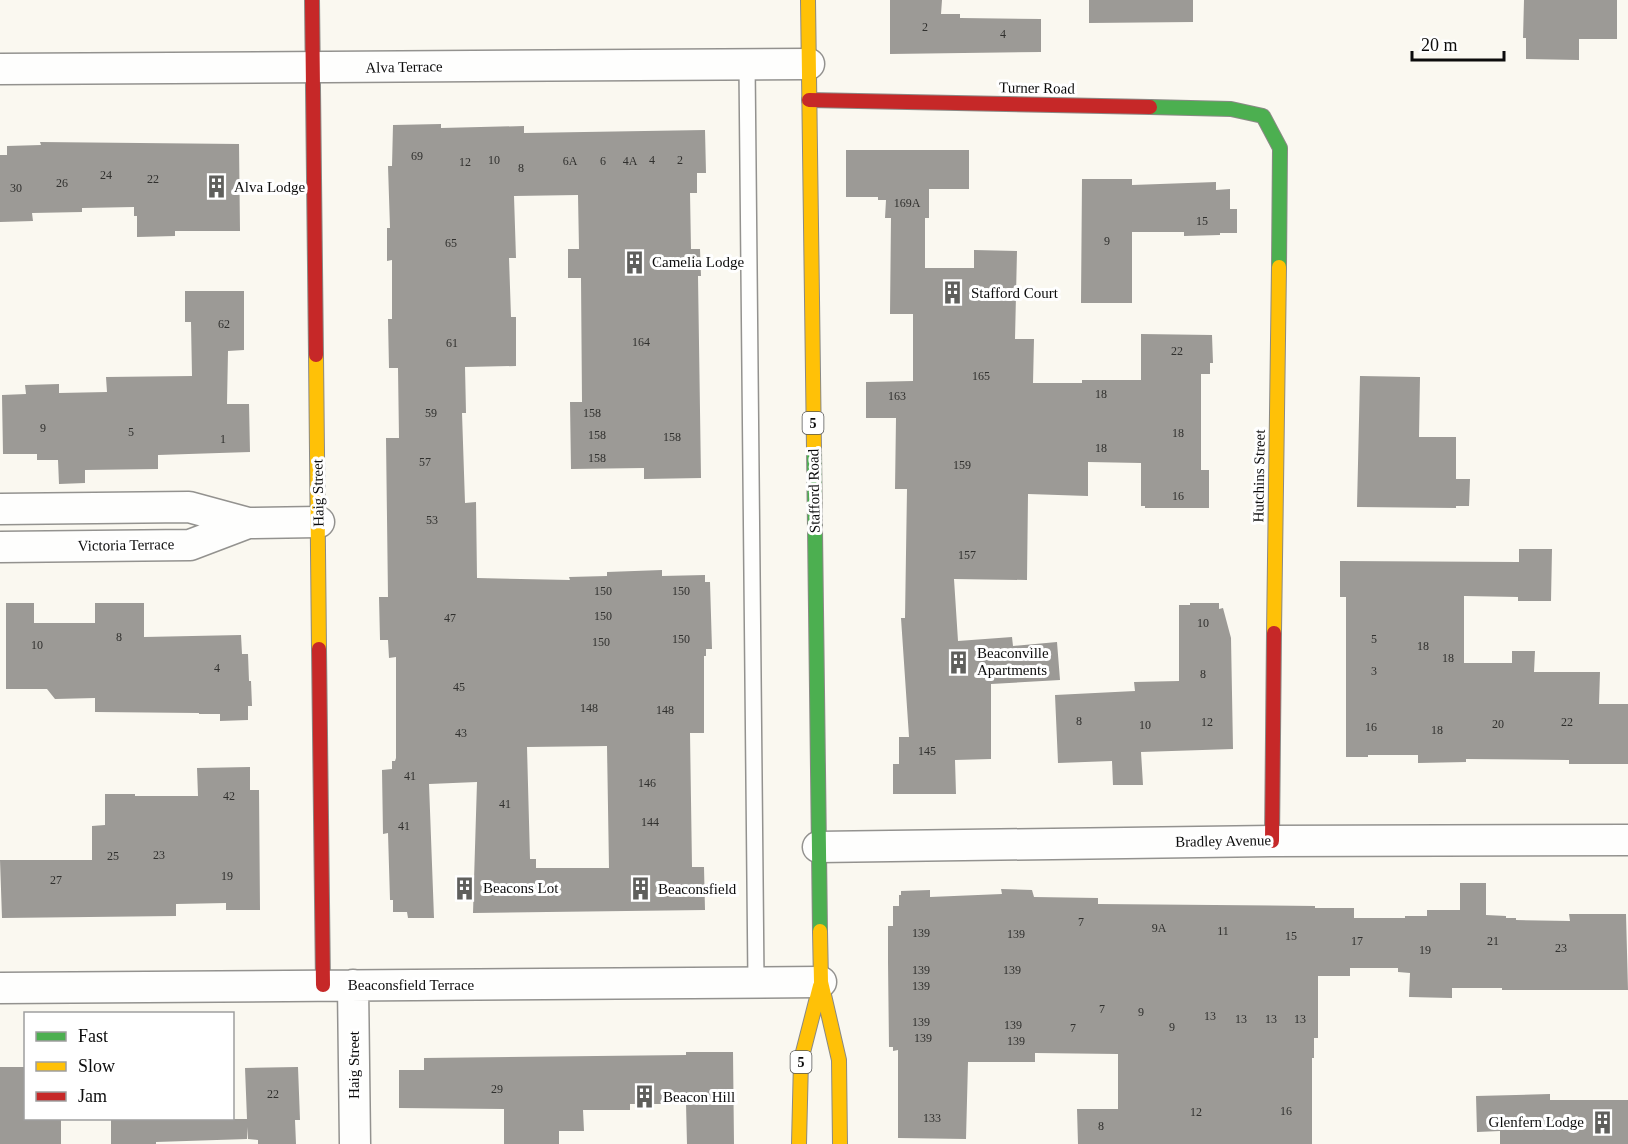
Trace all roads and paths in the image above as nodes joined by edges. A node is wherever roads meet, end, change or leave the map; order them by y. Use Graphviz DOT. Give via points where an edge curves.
graph roads {
  1 [pos="312,0"];
  2 [pos="808,0"];
  3 [pos="747,64"];
  4 [pos="809,64"];
  5 [pos="312,67"];
  6 [pos="0,69"];
  7 [pos="809,100"];
  8 [pos="1263,116"];
  9 [pos="0,509"];
  10 [pos="319,522"];
  11 [pos="248,523"];
  12 [pos="0,547"];
  13 [pos="1628,840"];
  14 [pos="1272,841"];
  15 [pos="818,847"];
  16 [pos="756,982"];
  17 [pos="821,982"];
  18 [pos="323,985"];
  19 [pos="353,985"];
  20 [pos="0,988"];
  21 [pos="355,1144"];
  22 [pos="799,1144"];
  23 [pos="840,1144"];
  1 -- 5 [label="main road, Haig Street"];
  2 -- 4 [label="main road, Stafford Road / 5"];
  3 -- 4 [label="street, Alva Terrace"];
  3 -- 5 [label="street, Alva Terrace"];
  3 -- 16 [label="lane"];
  4 -- 7 [label="main road, Stafford Road / 5"];
  5 -- 6 [label="street, Alva Terrace"];
  5 -- 10 [label="main road, Haig Street"];
  7 -- 8 [label="main road, Turner Road" via="1230,109"];
  7 -- 15 [label="main road, Stafford Road / 5"];
  8 -- 14 [label="main road, Hutchins Street" via="1280,148"];
  9 -- 11 [label="street, Victoria Terrace" via="189,507"];
  10 -- 11 [label="street, Victoria Terrace"];
  10 -- 18 [label="main road, Haig Street"];
  11 -- 12 [label="street, Victoria Terrace" via="190,545"];
  13 -- 14 [label="street, Bradley Avenue"];
  14 -- 15 [label="street, Bradley Avenue"];
  15 -- 17 [label="main road, Stafford Road / 5"];
  16 -- 17 [label="street, Beaconsfield Terrace"];
  16 -- 19 [label="street, Beaconsfield Terrace"];
  17 -- 22 [label="main road, Stafford Road / 5" via="801,1060"];
  17 -- 23 [label="main road, Stafford Road / 5" via="839,1060"];
  18 -- 19 [label="street, Beaconsfield Terrace"];
  18 -- 20 [label="street, Beaconsfield Terrace"];
  19 -- 21 [label="street, Haig Street"];
}
